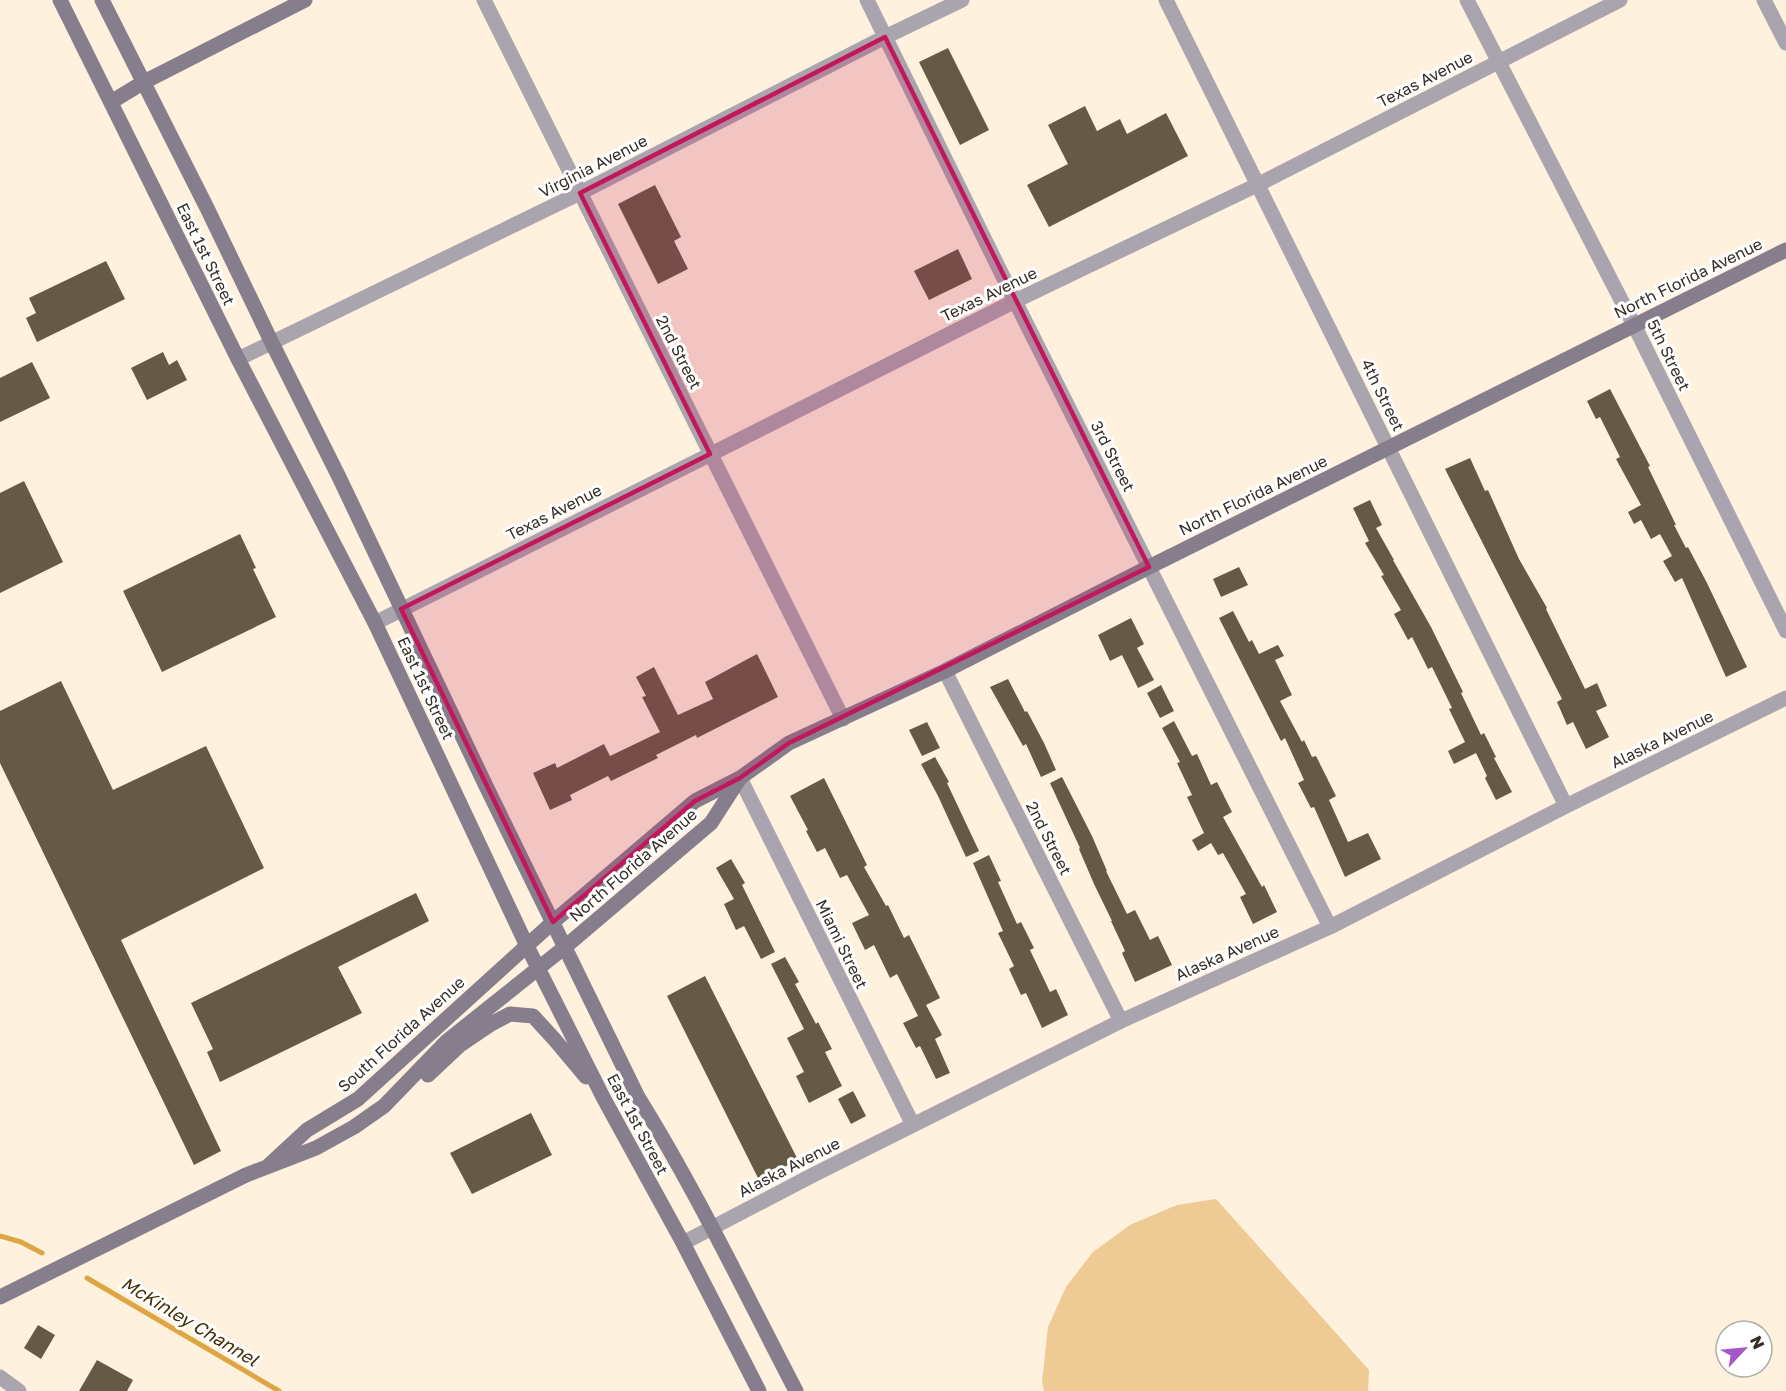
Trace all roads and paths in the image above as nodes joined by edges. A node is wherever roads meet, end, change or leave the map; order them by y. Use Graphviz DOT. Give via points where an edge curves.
graph roads {
  1 [pos="60,0"];
  2 [pos="102,0"];
  3 [pos="305,0"];
  4 [pos="484,0"];
  5 [pos="867,0"];
  6 [pos="962,0"];
  7 [pos="1166,0"];
  8 [pos="1467,0"];
  9 [pos="1620,0"];
  10 [pos="1764,0"];
  11 [pos="885,37"];
  12 [pos="1786,43"];
  13 [pos="1499,62"];
  14 [pos="144,82"];
  15 [pos="111,102"];
  16 [pos="1259,184"];
  17 [pos="580,193"];
  18 [pos="1786,250"];
  19 [pos="1015,302"];
  20 [pos="1634,325"];
  21 [pos="272,343"];
  22 [pos="238,359"];
  23 [pos="1389,447"];
  24 [pos="710,454"];
  25 [pos="1149,567"];
  26 [pos="401,609"];
  27 [pos="375,623"];
  28 [pos="1786,631"];
  29 [pos="945,671"];
  30 [pos="1786,698"];
  31 [pos="843,719"];
  32 [pos="740,778"];
  33 [pos="1566,806"];
  34 [pos="553,922"];
  35 [pos="1330,927"];
  36 [pos="527,946"];
  37 [pos="565,947"];
  38 [pos="539,968"];
  39 [pos="1120,1021"];
  40 [pos="604,1099"];
  41 [pos="384,1106"];
  42 [pos="913,1125"];
  43 [pos="268,1166"];
  44 [pos="711,1227"];
  45 [pos="682,1243"];
  46 [pos="0,1297"];
  47 [pos="0,1377"];
  48 [pos="19,1391"];
  49 [pos="759,1391"];
  50 [pos="796,1391"];
  1 -- 15 [label="main road, East 1st Street"];
  2 -- 14 [label="main road, East 1st Street"];
  3 -- 14 [label="main road"];
  4 -- 17 [label="street, 2nd Street"];
  5 -- 11 [label="street, 3rd Street"];
  6 -- 11 [label="street, Virginia Avenue"];
  7 -- 16 [label="street, 4th Street"];
  8 -- 13 [label="street, 5th Street"];
  9 -- 13 [label="street, Texas Avenue"];
  10 -- 12 [label="street"];
  11 -- 17 [label="street, Virginia Avenue"];
  11 -- 19 [label="street, 3rd Street"];
  13 -- 16 [label="street, Texas Avenue"];
  13 -- 20 [label="street, 5th Street"];
  14 -- 15 [label="main road"];
  14 -- 21 [label="main road, East 1st Street"];
  15 -- 22 [label="main road, East 1st Street"];
  16 -- 19 [label="street, Texas Avenue"];
  16 -- 23 [label="street, 4th Street"];
  17 -- 21 [label="street, Virginia Avenue"];
  17 -- 24 [label="street, 2nd Street"];
  18 -- 20 [label="main road, North Florida Avenue"];
  19 -- 24 [label="street, Texas Avenue"];
  19 -- 25 [label="street, 3rd Street"];
  20 -- 23 [label="main road, North Florida Avenue"];
  20 -- 28 [label="street, 5th Street"];
  21 -- 22 [label="street, Virginia Avenue"];
  21 -- 26 [label="main road, East 1st Street"];
  22 -- 27 [label="main road, East 1st Street"];
  23 -- 25 [label="main road, North Florida Avenue"];
  23 -- 33 [label="street, 4th Street"];
  24 -- 26 [label="street, Texas Avenue"];
  24 -- 31 [label="street, 2nd Street"];
  25 -- 29 [label="main road, North Florida Avenue"];
  25 -- 35 [label="street, 3rd Street"];
  26 -- 27 [label="street, Texas Avenue"];
  26 -- 34 [label="main road, East 1st Street"];
  27 -- 36 [label="main road, East 1st Street"];
  29 -- 31 [label="main road, North Florida Avenue"];
  29 -- 39 [label="street, 2nd Street"];
  30 -- 33 [label="street, Alaska Avenue"];
  31 -- 32 [label="main road, North Florida Avenue" via="789,743"];
  32 -- 34 [label="main road, North Florida Avenue" via="695,801"];
  32 -- 37 [label="main road, North Florida Avenue" via="711,823"];
  32 -- 42 [label="street, Miami Street"];
  33 -- 35 [label="street, Alaska Avenue"];
  34 -- 36 [label="main road, South Florida Avenue"];
  34 -- 37 [label="main road, East 1st Street"];
  35 -- 39 [label="street, Alaska Avenue"];
  36 -- 38 [label="main road, East 1st Street"];
  36 -- 43 [label="main road, South Florida Avenue" via="358,1099 307,1130"];
  37 -- 38 [label="main road, North Florida Avenue"];
  37 -- 44 [label="main road, East 1st Street" via="638,1097"];
  38 -- 40 [label="main road, East 1st Street"];
  38 -- 41 [label="main road, South Florida Avenue" via="447,1041"];
  39 -- 42 [label="street, Alaska Avenue"];
  40 -- 41 [label="main road" via="533,1016 510,1014 460,1045 415,1086"];
  40 -- 45 [label="main road, East 1st Street"];
  41 -- 43 [label="main road, South Florida Avenue" via="316,1148"];
  42 -- 44 [label="street, Alaska Avenue"];
  43 -- 46 [label="main road, South Florida Avenue"];
  44 -- 45 [label="street, Alaska Avenue"];
  44 -- 50 [label="main road, East 1st Street"];
  45 -- 49 [label="main road, East 1st Street"];
  47 -- 48 [label="street"];
}
